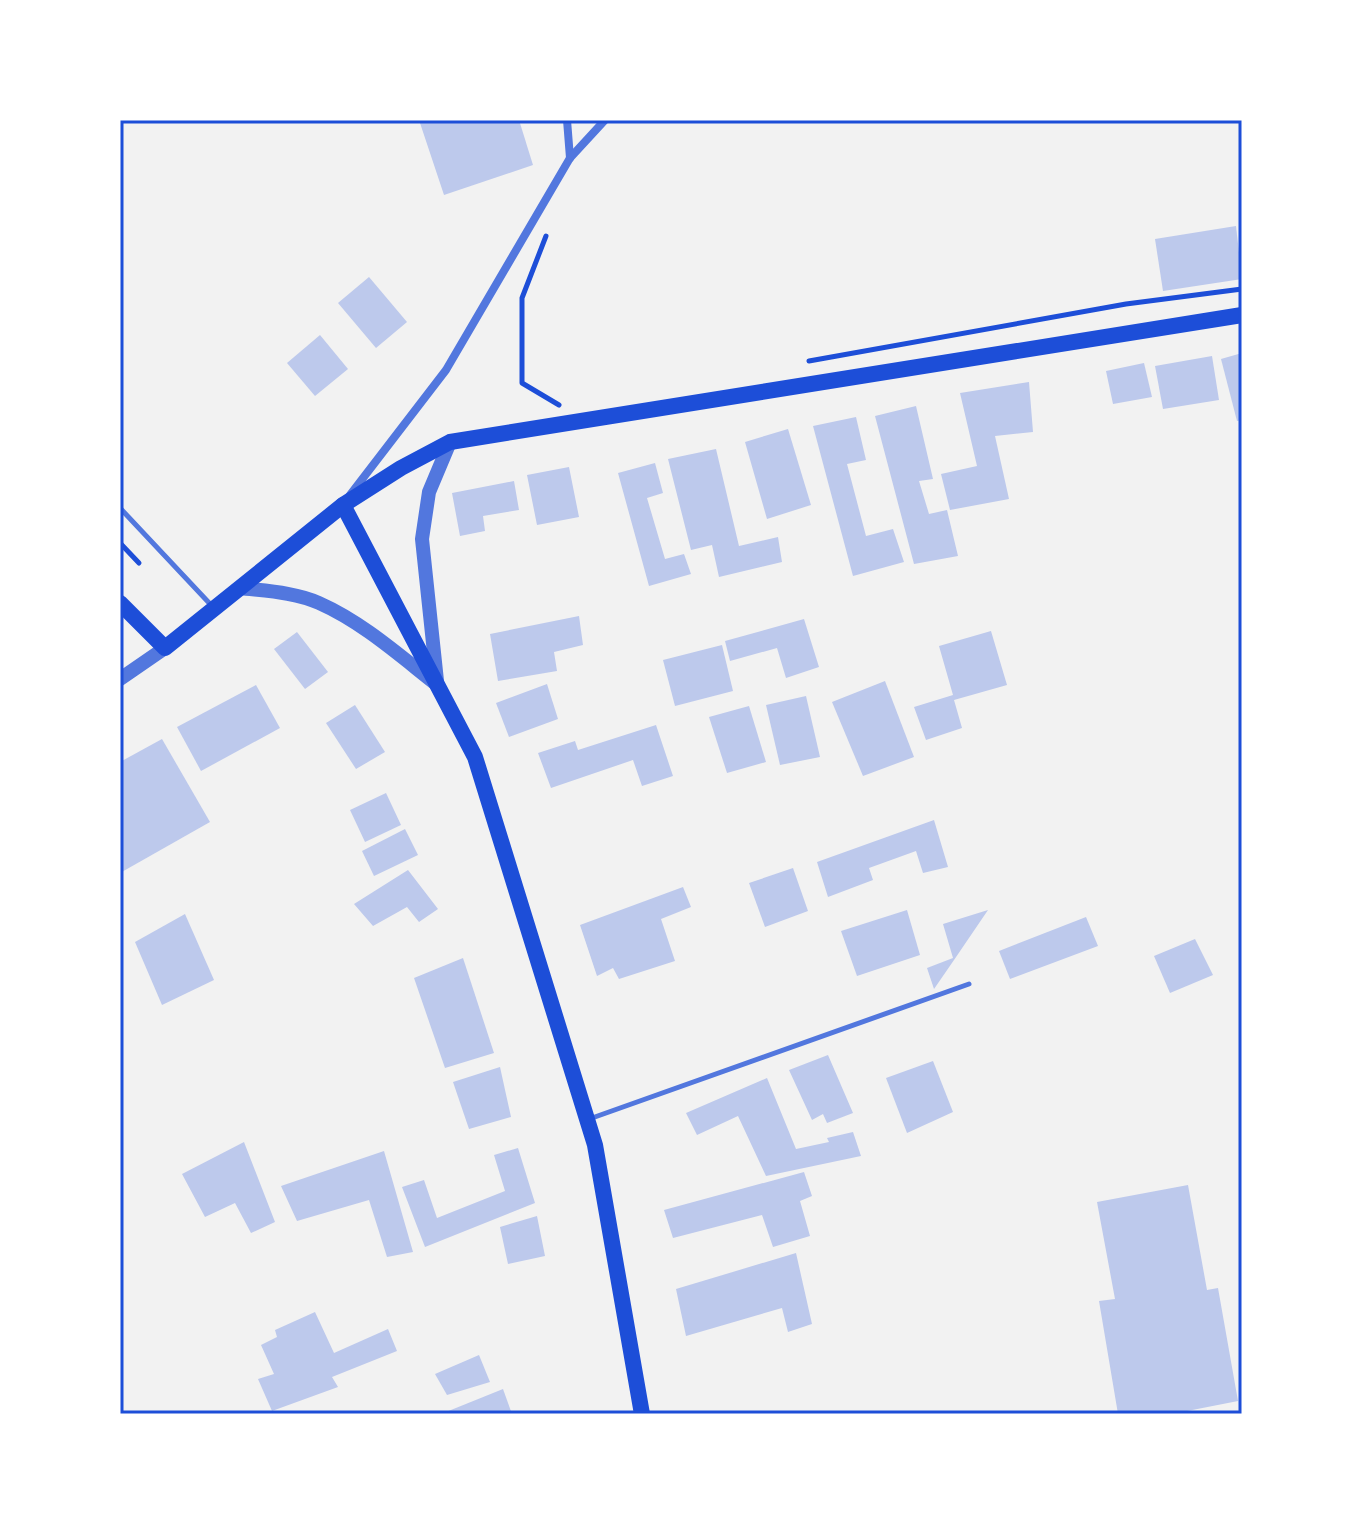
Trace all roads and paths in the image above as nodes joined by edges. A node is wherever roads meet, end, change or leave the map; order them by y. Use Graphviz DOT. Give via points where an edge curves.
graph roads {
  1 [pos="567,120"];
  2 [pos="605,120"];
  3 [pos="570,158"];
  4 [pos="551,225"];
  5 [pos="1242,289"];
  6 [pos="1242,315"];
  7 [pos="796,363"];
  8 [pos="560,405"];
  9 [pos="450,442"];
  10 [pos="343,505"];
  11 [pos="120,508"];
  12 [pos="120,543"];
  13 [pos="139,563"];
  14 [pos="240,588"];
  15 [pos="120,603"];
  16 [pos="215,609"];
  17 [pos="165,648"];
  18 [pos="120,679"];
  19 [pos="437,686"];
  20 [pos="969,984"];
  21 [pos="587,1120"];
  22 [pos="642,1414"];
  1 -- 3 [label="street"];
  2 -- 3 [label="street"];
  3 -- 10 [label="street" via="446,370"];
  4 -- 8 [label="path" via="522,298 522,383"];
  5 -- 7 [label="path" via="1126,304"];
  6 -- 9 [label="main road"];
  9 -- 10 [label="main road"];
  9 -- 19 [label="street" via="429,492 422,539"];
  10 -- 14 [label="main road"];
  10 -- 19 [label="main road"];
  11 -- 16 [label="lane"];
  12 -- 13 [label="path"];
  14 -- 16 [label="main road"];
  14 -- 19 [label="street" via="317,602 354,622"];
  15 -- 17 [label="main road"];
  16 -- 17 [label="main road"];
  17 -- 18 [label="street"];
  19 -- 21 [label="main road" via="475,757"];
  20 -- 21 [label="lane"];
  21 -- 22 [label="main road"];
}
